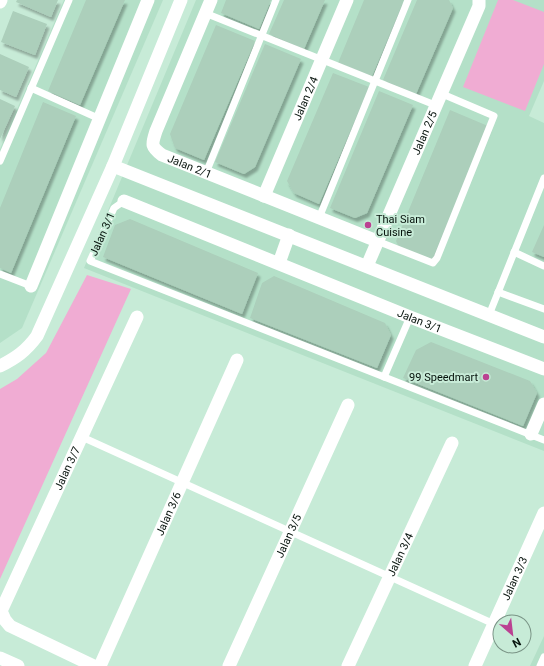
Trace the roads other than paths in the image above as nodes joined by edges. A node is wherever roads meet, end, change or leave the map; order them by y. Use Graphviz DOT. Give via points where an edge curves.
graph roads {
  1 [pos="68,0"];
  2 [pos="148,0"];
  3 [pos="181,0"];
  4 [pos="210,0"];
  5 [pos="276,0"];
  6 [pos="347,0"];
  7 [pos="408,0"];
  8 [pos="478,0"];
  9 [pos="205,13"];
  10 [pos="262,35"];
  11 [pos="322,59"];
  12 [pos="375,81"];
  13 [pos="31,88"];
  14 [pos="438,99"];
  15 [pos="100,119"];
  16 [pos="0,161"];
  17 [pos="113,166"];
  18 [pos="206,172"];
  19 [pos="544,178"];
  20 [pos="264,196"];
  21 [pos="124,201"];
  22 [pos="319,218"];
  23 [pos="289,235"];
  24 [pos="376,241"];
  25 [pos="514,252"];
  26 [pos="279,263"];
  27 [pos="367,266"];
  28 [pos="544,266"];
  29 [pos="0,274"];
  30 [pos="31,286"];
  31 [pos="498,292"];
  32 [pos="544,309"];
  33 [pos="489,315"];
  34 [pos="137,316"];
  35 [pos="410,316"];
  36 [pos="544,337"];
  37 [pos="237,360"];
  38 [pos="0,366"];
  39 [pos="544,369"];
  40 [pos="384,377"];
  41 [pos="544,404"];
  42 [pos="348,405"];
  43 [pos="531,434"];
  44 [pos="82,437"];
  45 [pos="544,440"];
  46 [pos="452,443"];
  47 [pos="182,482"];
  48 [pos="544,513"];
  49 [pos="290,531"];
  50 [pos="390,576"];
  51 [pos="499,614"];
  52 [pos="492,623"];
  53 [pos="492,628"];
  54 [pos="0,658"];
  55 [pos="18,666"];
  56 [pos="94,666"];
  57 [pos="100,666"];
  58 [pos="229,666"];
  59 [pos="348,666"];
  60 [pos="475,666"];
  1 -- 13 [label="lane"];
  2 -- 15 [label="street"];
  3 -- 17 [label="street"];
  4 -- 9 [label="street, Jalan 2/1"];
  5 -- 10 [label="lane"];
  6 -- 11 [label="street, Jalan 2/4"];
  7 -- 12 [label="lane"];
  8 -- 14 [label="street, Jalan 2/5" via="479,6"];
  9 -- 10 [label="lane"];
  9 -- 18 [label="street, Jalan 2/1" via="152,142 154,149 162,155"];
  10 -- 11 [label="lane"];
  10 -- 18 [label="lane"];
  11 -- 12 [label="lane"];
  11 -- 20 [label="street, Jalan 2/4"];
  12 -- 14 [label="lane"];
  12 -- 22 [label="lane"];
  13 -- 15 [label="lane"];
  13 -- 16 [label="lane"];
  14 -- 24 [label="street, Jalan 2/5"];
  14 -- 24 [label="lane" via="494,116 437,258 433,264"];
  15 -- 30 [label="street"];
  17 -- 23 [label="street"];
  17 -- 38 [label="street" via="37,336 28,348"];
  18 -- 20 [label="street, Jalan 2/1"];
  19 -- 25 [label="lane"];
  20 -- 22 [label="street, Jalan 2/1"];
  21 -- 26 [label="street, Jalan 3/1"];
  21 -- 40 [label="lane, Jalan 3/1" via="114,208 90,261"];
  22 -- 24 [label="street, Jalan 2/1"];
  23 -- 26 [label="street"];
  23 -- 27 [label="street"];
  24 -- 27 [label="street, Jalan 2/5"];
  25 -- 28 [label="lane"];
  25 -- 31 [label="lane"];
  26 -- 35 [label="street, Jalan 3/1"];
  27 -- 33 [label="street"];
  29 -- 30 [label="lane"];
  31 -- 32 [label="lane"];
  31 -- 33 [label="lane"];
  33 -- 36 [label="street"];
  34 -- 44 [label="street, Jalan 3/7"];
  35 -- 39 [label="street, Jalan 3/1"];
  35 -- 40 [label="lane"];
  37 -- 47 [label="street, Jalan 3/6"];
  40 -- 43 [label="lane, Jalan 3/1"];
  41 -- 43 [label="street"];
  42 -- 49 [label="street, Jalan 3/5"];
  43 -- 45 [label="lane, Jalan 3/1"];
  44 -- 47 [label="lane"];
  44 -- 56 [label="street, Jalan 3/7" via="1,611 4,620 10,626"];
  46 -- 50 [label="street, Jalan 3/4"];
  47 -- 49 [label="lane"];
  47 -- 57 [label="street, Jalan 3/6"];
  48 -- 51 [label="street, Jalan 3/3"];
  49 -- 50 [label="lane"];
  49 -- 58 [label="street, Jalan 3/5"];
  50 -- 52 [label="lane"];
  50 -- 59 [label="street, Jalan 3/4"];
  53 -- 60 [label="street, Jalan 3/3"];
  54 -- 55 [label="street"];
}
